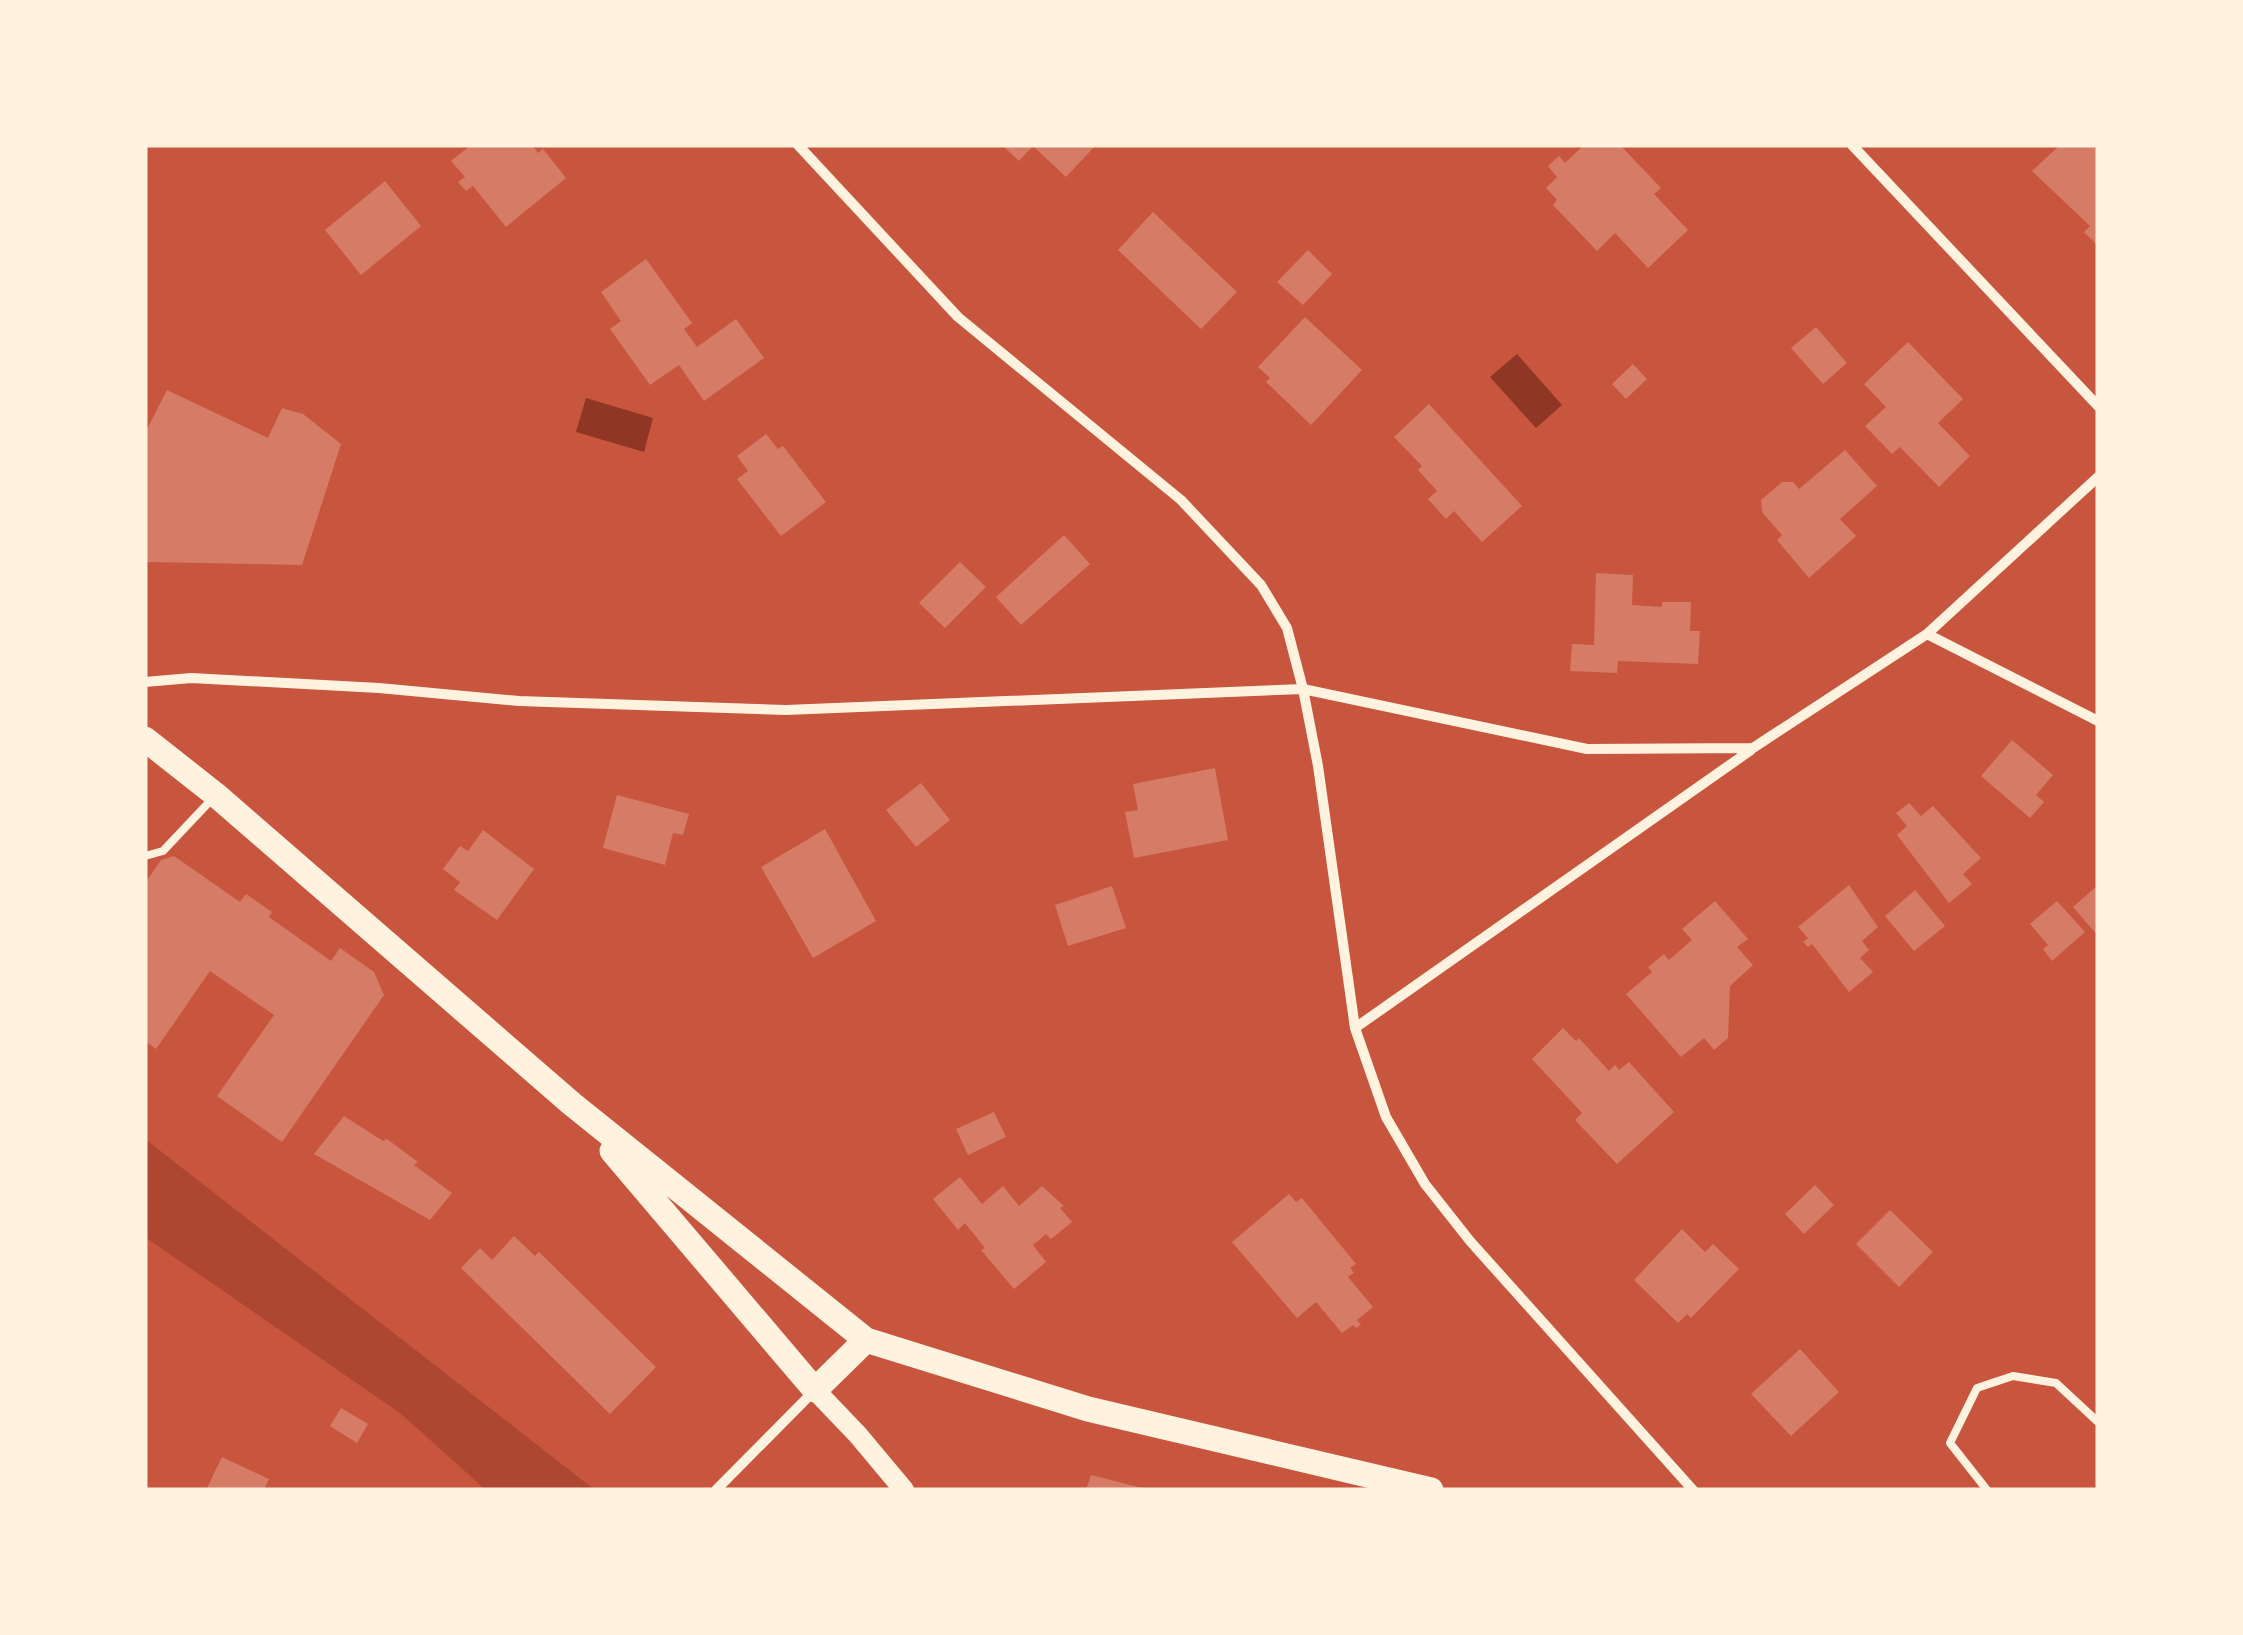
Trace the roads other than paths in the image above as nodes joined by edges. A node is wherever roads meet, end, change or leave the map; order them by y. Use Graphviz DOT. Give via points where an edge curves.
graph roads {
  1 [pos="798,145"];
  2 [pos="1852,145"];
  3 [pos="2098,406"];
  4 [pos="2098,478"];
  5 [pos="1926,634"];
  6 [pos="145,682"];
  7 [pos="1303,688"];
  8 [pos="2098,721"];
  9 [pos="145,739"];
  10 [pos="1753,748"];
  11 [pos="216,795"];
  12 [pos="145,856"];
  13 [pos="1355,1028"];
  14 [pos="572,1104"];
  15 [pos="866,1340"];
  16 [pos="814,1390"];
  17 [pos="2098,1422"];
  18 [pos="716,1490"];
  19 [pos="904,1490"];
  20 [pos="1432,1490"];
  21 [pos="1693,1490"];
  22 [pos="1987,1490"];
  1 -- 7 [label="street" via="958,316 1180,500 1260,584 1287,628"];
  2 -- 3 [label="street"];
  4 -- 5 [label="street"];
  5 -- 8 [label="street"];
  5 -- 10 [label="street"];
  6 -- 7 [label="street" via="191,678 519,701 786,710"];
  7 -- 10 [label="street" via="1586,749"];
  7 -- 13 [label="street"];
  9 -- 11 [label="main road"];
  10 -- 13 [label="street"];
  11 -- 12 [label="lane" via="164,851"];
  11 -- 14 [label="main road"];
  13 -- 21 [label="street" via="1386,1117 1425,1184"];
  14 -- 15 [label="main road"];
  14 -- 16 [label="main road"];
  15 -- 16 [label="main road"];
  15 -- 20 [label="main road" via="1088,1409"];
  16 -- 18 [label="street"];
  16 -- 19 [label="main road"];
  17 -- 22 [label="lane" via="2056,1383 2013,1376 1976,1388 1950,1443"];
}
